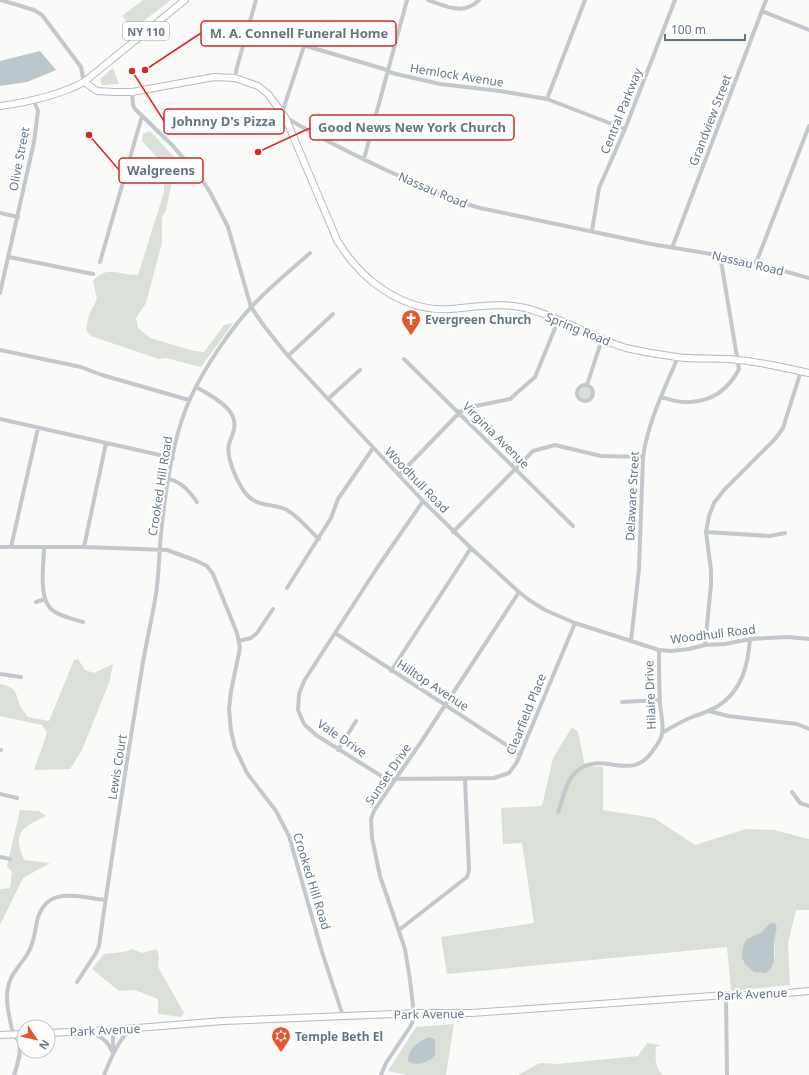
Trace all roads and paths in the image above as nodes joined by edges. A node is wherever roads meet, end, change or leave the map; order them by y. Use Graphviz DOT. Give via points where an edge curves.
graph roads {
  1 [pos="1,0"];
  2 [pos="185,0"];
  3 [pos="256,0"];
  4 [pos="407,0"];
  5 [pos="428,0"];
  6 [pos="478,0"];
  7 [pos="585,0"];
  8 [pos="675,0"];
  9 [pos="766,0"];
  10 [pos="762,11"];
  11 [pos="809,30"];
  12 [pos="286,40"];
  13 [pos="304,46"];
  14 [pos="388,71"];
  15 [pos="235,78"];
  16 [pos="84,82"];
  17 [pos="132,92"];
  18 [pos="547,99"];
  19 [pos="34,100"];
  20 [pos="0,106"];
  21 [pos="284,115"];
  22 [pos="142,116"];
  23 [pos="809,126"];
  24 [pos="625,129"];
  25 [pos="364,159"];
  26 [pos="0,213"];
  27 [pos="18,217"];
  28 [pos="592,231"];
  29 [pos="672,248"];
  30 [pos="310,253"];
  31 [pos="720,255"];
  32 [pos="9,257"];
  33 [pos="100,262"];
  34 [pos="756,263"];
  35 [pos="93,274"];
  36 [pos="809,278"];
  37 [pos="0,293"];
  38 [pos="251,307"];
  39 [pos="333,314"];
  40 [pos="558,321"];
  41 [pos="602,339"];
  42 [pos="0,350"];
  43 [pos="288,356"];
  44 [pos="678,357"];
  45 [pos="404,359"];
  46 [pos="737,360"];
  47 [pos="360,370"];
  48 [pos="801,371"];
  49 [pos="809,373"];
  50 [pos="587,385"];
  51 [pos="196,387"];
  52 [pos="662,397"];
  53 [pos="328,399"];
  54 [pos="189,400"];
  55 [pos="459,413"];
  56 [pos="0,419"];
  57 [pos="38,428"];
  58 [pos="106,443"];
  59 [pos="372,448"];
  60 [pos="643,457"];
  61 [pos="173,458"];
  62 [pos="515,469"];
  63 [pos="398,475"];
  64 [pos="169,479"];
  65 [pos="423,501"];
  66 [pos="197,502"];
  67 [pos="573,526"];
  68 [pos="453,532"];
  69 [pos="706,532"];
  70 [pos="785,533"];
  71 [pos="319,539"];
  72 [pos="0,547"];
  73 [pos="11,547"];
  74 [pos="44,547"];
  75 [pos="84,547"];
  76 [pos="471,548"];
  77 [pos="161,549"];
  78 [pos="287,588"];
  79 [pos="519,592"];
  80 [pos="45,599"];
  81 [pos="36,602"];
  82 [pos="273,609"];
  83 [pos="83,622"];
  84 [pos="575,623"];
  85 [pos="335,633"];
  86 [pos="750,639"];
  87 [pos="809,639"];
  88 [pos="239,641"];
  89 [pos="631,641"];
  90 [pos="705,645"];
  91 [pos="659,650"];
  92 [pos="391,671"];
  93 [pos="0,674"];
  94 [pos="21,677"];
  95 [pos="660,700"];
  96 [pos="622,702"];
  97 [pos="446,705"];
  98 [pos="709,711"];
  99 [pos="356,721"];
  100 [pos="809,729"];
  101 [pos="662,733"];
  102 [pos="338,750"];
  103 [pos="520,754"];
  104 [pos="396,779"];
  105 [pos="465,779"];
  106 [pos="792,792"];
  107 [pos="0,794"];
  108 [pos="17,798"];
  109 [pos="809,806"];
  110 [pos="558,812"];
  111 [pos="0,857"];
  112 [pos="10,859"];
  113 [pos="105,900"];
  114 [pos="399,930"];
  115 [pos="77,982"];
  116 [pos="809,991"];
  117 [pos="726,995"];
  118 [pos="413,1014"];
  119 [pos="343,1016"];
  120 [pos="130,1029"];
  121 [pos="113,1030"];
  122 [pos="89,1031"];
  123 [pos="56,1033"];
  124 [pos="13,1034"];
  125 [pos="0,1035"];
  126 [pos="113,1053"];
  127 [pos="14,1075"];
  128 [pos="104,1075"];
  129 [pos="381,1075"];
  130 [pos="727,1075"];
  1 -- 16 [label="street" via="42,15 81,67"];
  2 -- 16 [label="main road, NY 110"];
  3 -- 15 [label="street"];
  4 -- 14 [label="street"];
  5 -- 6 [label="street" via="459,9 472,6"];
  7 -- 18 [label="street"];
  8 -- 24 [label="street, Central Parkway"];
  9 -- 10 [label="street, Grandview Street"];
  10 -- 11 [label="street"];
  10 -- 29 [label="street, Grandview Street"];
  12 -- 13 [label="street, Hemlock Avenue"];
  13 -- 14 [label="street, Hemlock Avenue"];
  13 -- 21 [label="street"];
  14 -- 18 [label="street, Hemlock Avenue" via="440,84"];
  14 -- 25 [label="street"];
  15 -- 17 [label="main road, Nassau Road" via="206,78"];
  15 -- 21 [label="main road, Nassau Road" via="258,86 268,94"];
  16 -- 17 [label="main road, Nassau Road" via="97,91"];
  16 -- 19 [label="main road, NY 110"];
  17 -- 22 [label="street" via="133,105"];
  18 -- 24 [label="street, Hemlock Avenue"];
  19 -- 20 [label="main road, NY 110"];
  19 -- 27 [label="street, Olive Street" via="38,117"];
  21 -- 25 [label="street, Nassau Road" via="308,131"];
  21 -- 40 [label="main road, Spring Road" via="337,240 352,261 385,291 421,307 448,309 517,306"];
  22 -- 33 [label="street"];
  22 -- 38 [label="street, Woodhull Road" via="188,163 206,186 222,214"];
  23 -- 34 [label="street"];
  24 -- 28 [label="street, Central Parkway" via="599,188"];
  25 -- 28 [label="street, Nassau Road" via="466,204"];
  26 -- 27 [label="street"];
  27 -- 32 [label="street, Olive Street"];
  28 -- 29 [label="street, Nassau Road"];
  29 -- 31 [label="street, Nassau Road"];
  30 -- 38 [label="street, Crooked Hill Road"];
  31 -- 34 [label="street, Nassau Road"];
  31 -- 46 [label="street"];
  32 -- 35 [label="street"];
  32 -- 37 [label="street, Olive Street"];
  34 -- 36 [label="street, Nassau Road"];
  38 -- 43 [label="street, Woodhull Road"];
  38 -- 51 [label="street, Crooked Hill Road"];
  39 -- 43 [label="street"];
  40 -- 41 [label="main road, Spring Road"];
  40 -- 55 [label="street" via="535,376 510,399 466,408"];
  41 -- 44 [label="main road, Spring Road" via="626,348"];
  41 -- 50 [label="street"];
  42 -- 54 [label="street" via="81,367"];
  43 -- 53 [label="street, Woodhull Road"];
  44 -- 46 [label="main road, Spring Road"];
  44 -- 52 [label="street, Delaware Street"];
  45 -- 55 [label="street, Virginia Avenue"];
  46 -- 48 [label="main road, Spring Road"];
  46 -- 52 [label="street" via="739,369 730,384 705,400 681,402"];
  47 -- 53 [label="street"];
  48 -- 49 [label="main road, Spring Road"];
  48 -- 69 [label="street" via="783,428 714,503"];
  50 -- 50 [label="street" via="578,390 578,398 582,401 590,400 593,396 591,388"];
  51 -- 54 [label="street, Crooked Hill Road"];
  51 -- 71 [label="street" via="223,405 233,417 235,425 228,453 244,490 255,501 287,510"];
  52 -- 60 [label="street, Delaware Street" via="649,427"];
  53 -- 59 [label="street, Woodhull Road"];
  54 -- 61 [label="street, Crooked Hill Road"];
  55 -- 62 [label="street, Virginia Avenue"];
  55 -- 63 [label="street"];
  56 -- 57 [label="street"];
  57 -- 58 [label="street"];
  57 -- 73 [label="street"];
  58 -- 61 [label="street"];
  58 -- 75 [label="street"];
  59 -- 63 [label="street, Woodhull Road"];
  59 -- 71 [label="street" via="338,499"];
  60 -- 62 [label="street" via="601,456 555,445 533,451"];
  60 -- 89 [label="street, Delaware Street" via="639,569"];
  61 -- 64 [label="street, Crooked Hill Road"];
  62 -- 67 [label="street, Virginia Avenue"];
  62 -- 68 [label="street"];
  63 -- 65 [label="street, Woodhull Road"];
  64 -- 66 [label="street" via="183,485"];
  64 -- 77 [label="street, Crooked Hill Road"];
  65 -- 68 [label="street, Woodhull Road"];
  65 -- 85 [label="street, Vale Drive"];
  68 -- 76 [label="street, Woodhull Road"];
  69 -- 70 [label="street" via="770,536"];
  69 -- 90 [label="street" via="712,570"];
  71 -- 78 [label="street"];
  72 -- 73 [label="street"];
  73 -- 74 [label="street"];
  74 -- 75 [label="street"];
  74 -- 80 [label="street"];
  75 -- 77 [label="street"];
  76 -- 79 [label="street, Woodhull Road"];
  76 -- 92 [label="street"];
  77 -- 88 [label="street, Crooked Hill Road" via="188,556 210,570 222,594"];
  77 -- 113 [label="street, Lewis Court"];
  79 -- 84 [label="street, Woodhull Road" via="545,610"];
  79 -- 97 [label="street, Sunset Drive"];
  80 -- 81 [label="street"];
  80 -- 83 [label="street" via="51,609"];
  82 -- 88 [label="street" via="257,633 251,638"];
  84 -- 89 [label="street, Woodhull Road"];
  84 -- 103 [label="street, Clearfield Place"];
  85 -- 92 [label="street, Hilltop Avenue"];
  85 -- 102 [label="street, Vale Drive" via="304,681 299,694 298,710 304,724"];
  86 -- 87 [label="street, Woodhull Road"];
  86 -- 90 [label="street, Woodhull Road"];
  86 -- 98 [label="street" via="745,671 738,685 719,706"];
  88 -- 119 [label="street, Crooked Hill Road" via="239,656 229,709 235,748 247,773 276,811 289,836"];
  89 -- 91 [label="street, Woodhull Road"];
  90 -- 91 [label="street, Woodhull Road" via="671,651"];
  91 -- 95 [label="street, Hilaire Drive"];
  92 -- 97 [label="street, Hilltop Avenue"];
  93 -- 94 [label="street"];
  95 -- 96 [label="street"];
  95 -- 101 [label="street, Hilaire Drive"];
  97 -- 103 [label="street, Hilltop Avenue"];
  97 -- 104 [label="street, Sunset Drive"];
  98 -- 100 [label="street" via="728,716 797,724"];
  98 -- 101 [label="street"];
  99 -- 102 [label="street"];
  101 -- 110 [label="street, Hilaire Drive" via="649,757 638,765 627,767 594,763 576,772 569,781"];
  102 -- 104 [label="street, Vale Drive" via="386,779"];
  103 -- 105 [label="street, Clearfield Place" via="509,773 494,778"];
  104 -- 105 [label="street, Clearfield Place"];
  104 -- 114 [label="street, Sunset Drive" via="374,811 371,827 380,876"];
  105 -- 114 [label="street" via="469,870 467,876"];
  106 -- 109 [label="street" via="800,802"];
  107 -- 108 [label="street"];
  111 -- 112 [label="street"];
  113 -- 115 [label="street, Lewis Court" via="99,946"];
  113 -- 124 [label="street" via="61,895 48,901 39,912 34,941 12,975 8,986 7,1001"];
  114 -- 118 [label="street, Sunset Drive" via="405,949"];
  116 -- 117 [label="main road, Park Avenue"];
  117 -- 118 [label="main road, Park Avenue" via="471,1013"];
  117 -- 130 [label="street"];
  118 -- 119 [label="main road, Park Avenue"];
  118 -- 129 [label="street" via="410,1027"];
  119 -- 120 [label="main road, Park Avenue" via="223,1021"];
  120 -- 121 [label="main road, Park Avenue"];
  120 -- 126 [label="street"];
  121 -- 122 [label="main road, Park Avenue"];
  121 -- 126 [label="street"];
  122 -- 123 [label="main road, Park Avenue"];
  122 -- 126 [label="street" via="104,1039"];
  124 -- 125 [label="main road"];
  124 -- 127 [label="street" via="19,1043"];
  126 -- 128 [label="street"];
}
